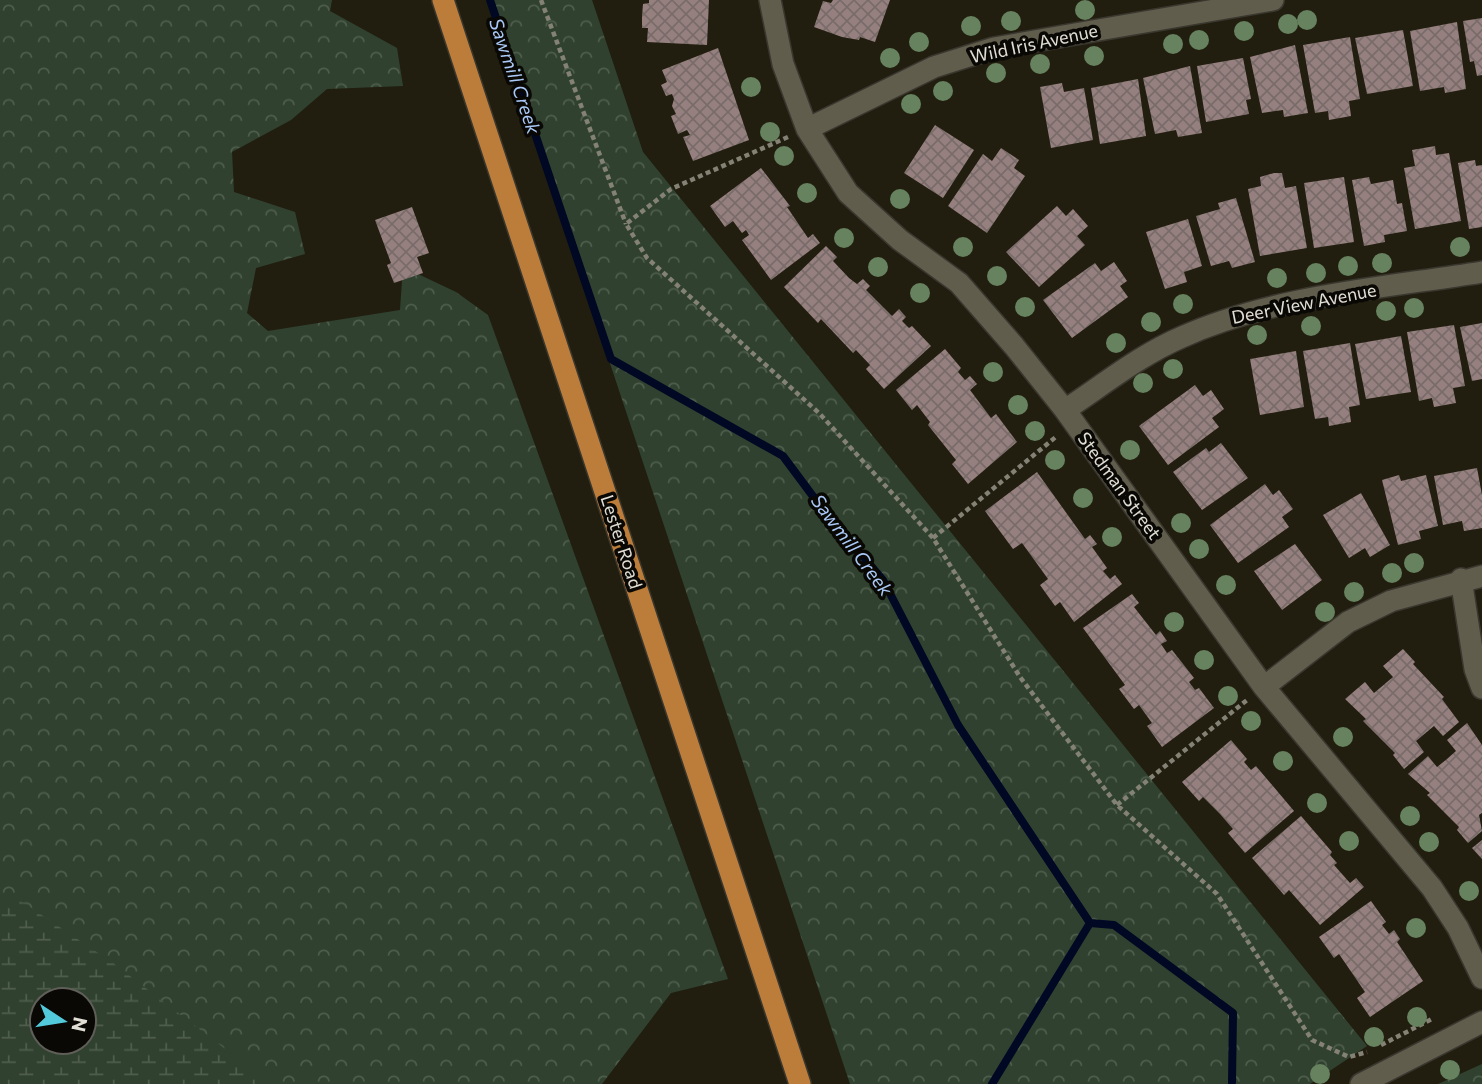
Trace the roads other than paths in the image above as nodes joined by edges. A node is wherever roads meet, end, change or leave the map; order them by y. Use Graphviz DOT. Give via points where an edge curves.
graph roads {
  1 [pos="443,0"];
  2 [pos="770,0"];
  3 [pos="1273,0"];
  4 [pos="807,129"];
  5 [pos="1482,272"];
  6 [pos="1069,416"];
  7 [pos="1482,576"];
  8 [pos="1461,579"];
  9 [pos="1264,687"];
  10 [pos="1482,688"];
  11 [pos="1482,978"];
  12 [pos="1482,1022"];
  13 [pos="800,1084"];
  14 [pos="1361,1084"];
  1 -- 13 [label="main road, Lester Road"];
  2 -- 4 [label="street, Stedman Street" via="782,64"];
  3 -- 4 [label="street, Wild Iris Avenue" via="994,48 934,67"];
  4 -- 6 [label="street, Stedman Street" via="848,194 959,283"];
  5 -- 6 [label="street, Deer View Avenue" via="1249,311 1179,338 1133,363"];
  6 -- 9 [label="street, Stedman Street"];
  7 -- 8 [label="street"];
  8 -- 9 [label="street" via="1391,601 1348,622"];
  8 -- 10 [label="street"];
  9 -- 11 [label="street, Stedman Street" via="1432,888"];
  12 -- 14 [label="street"];
}
